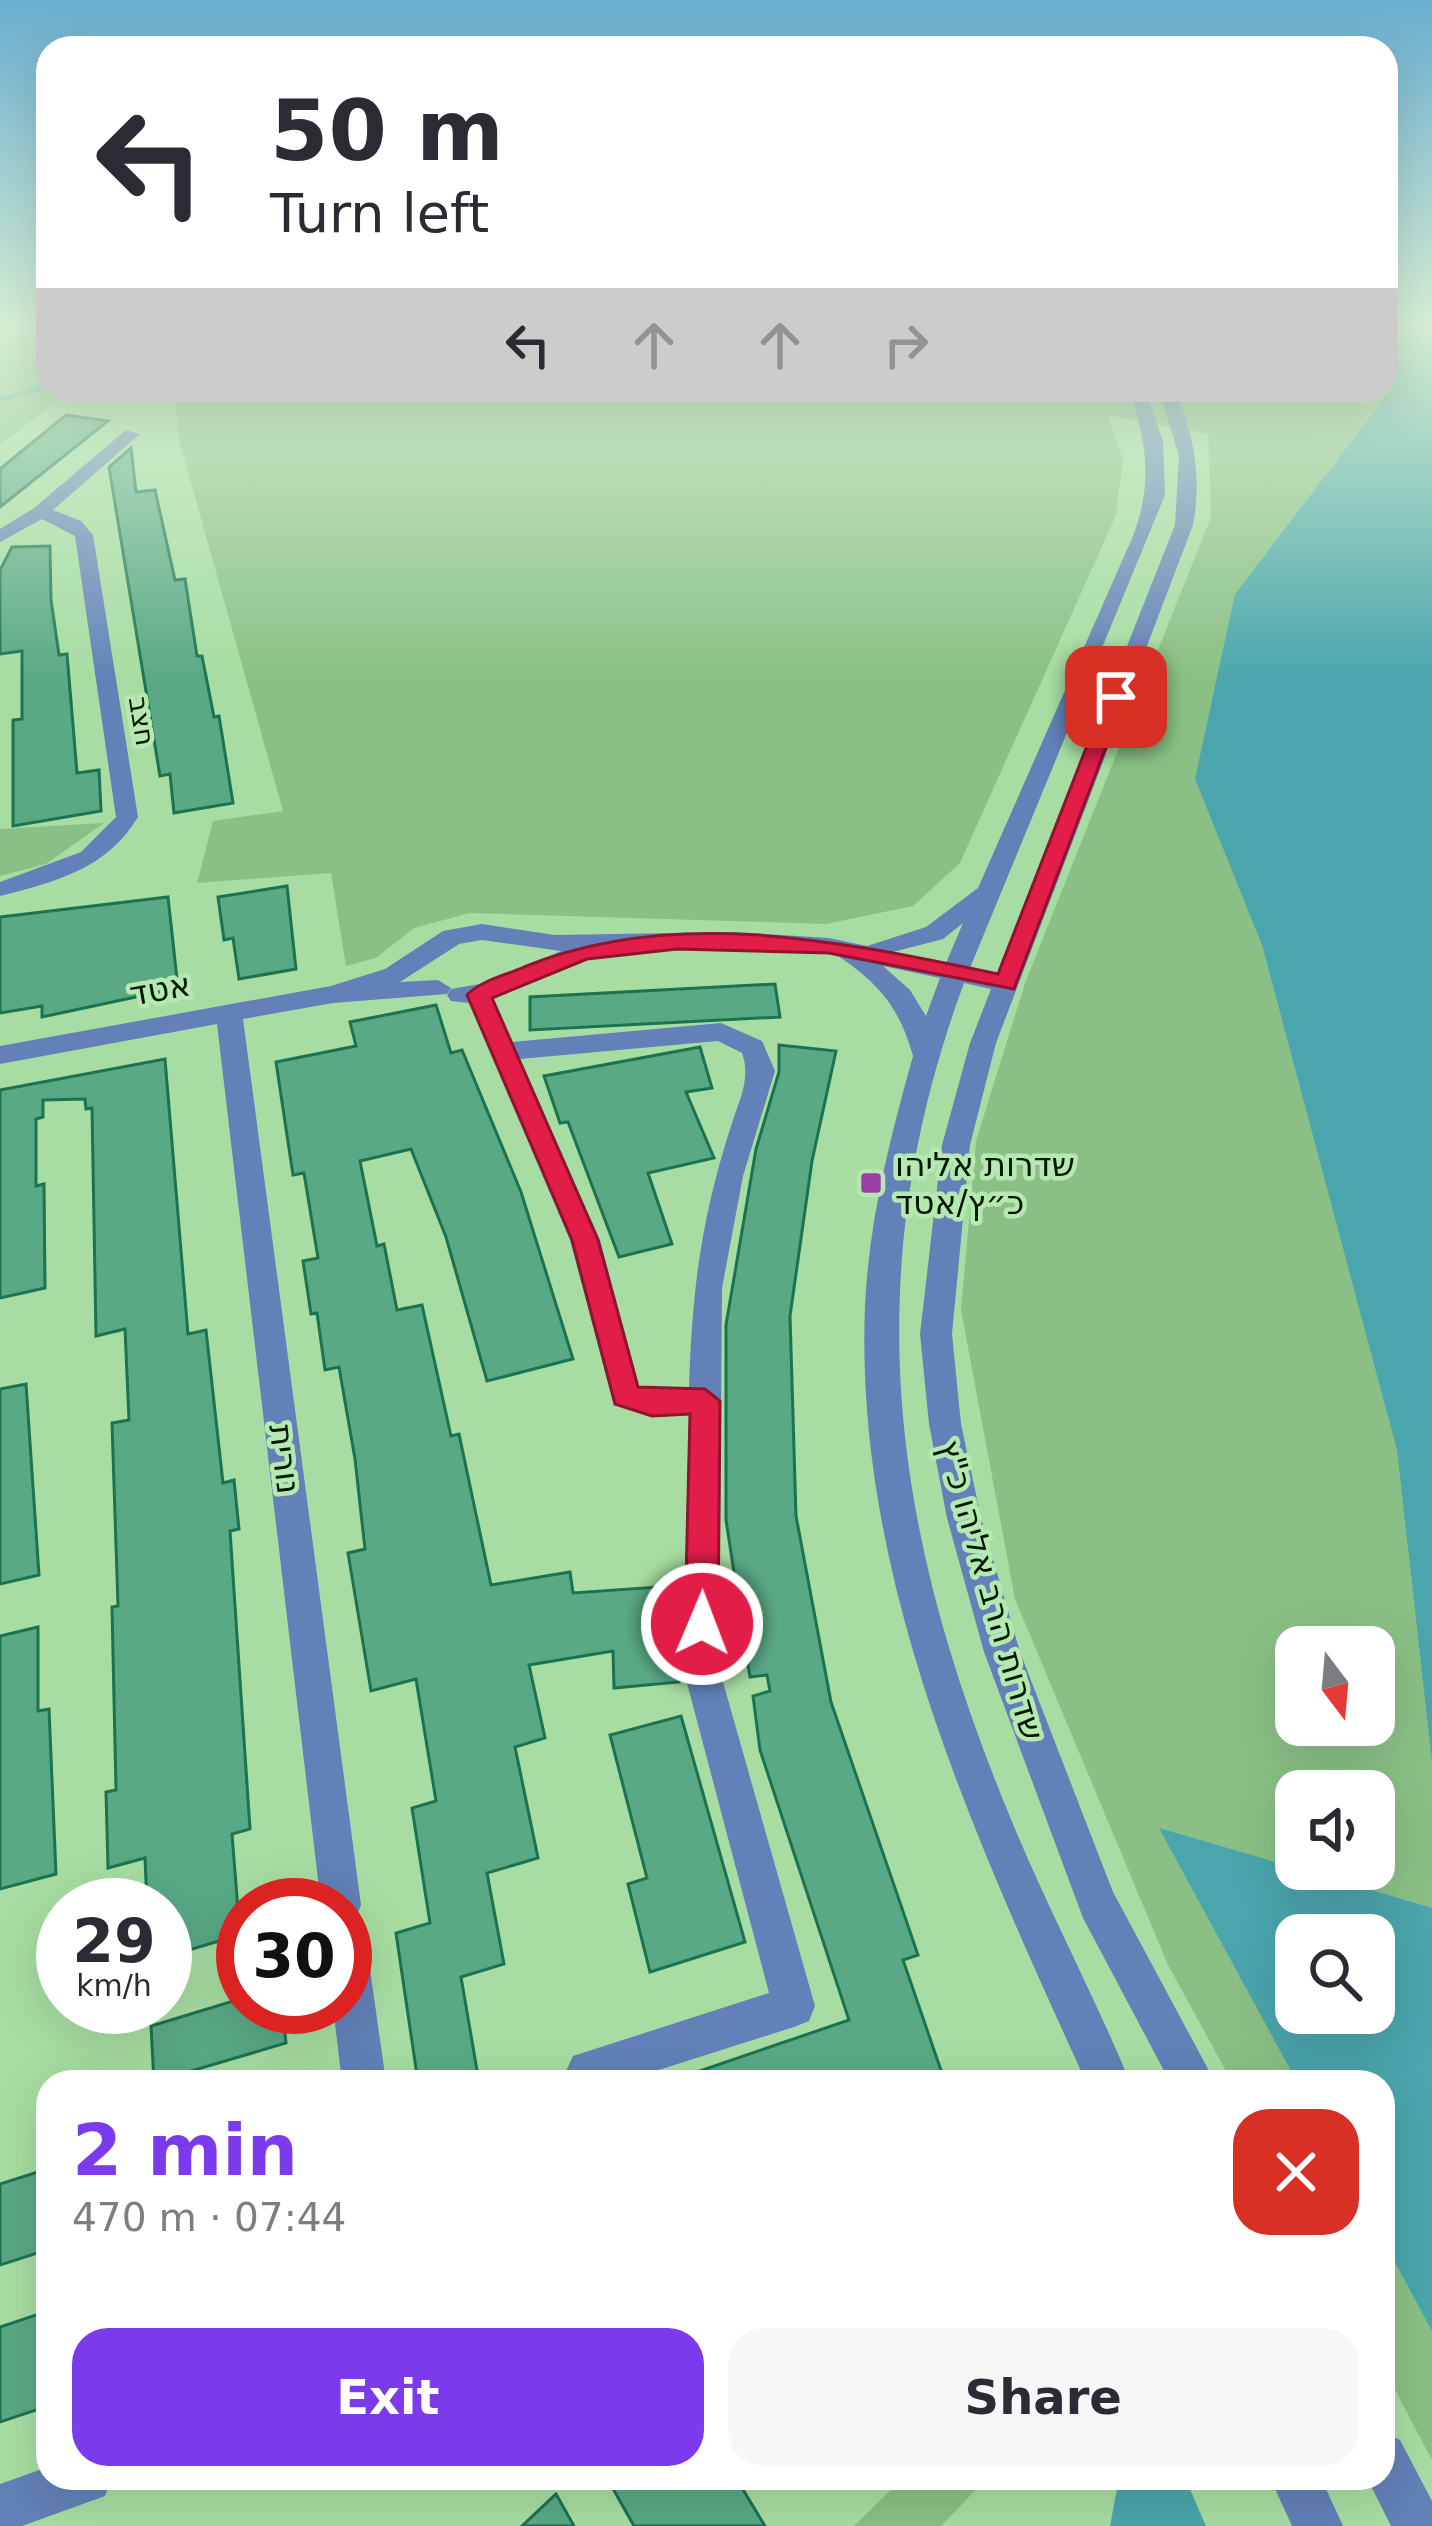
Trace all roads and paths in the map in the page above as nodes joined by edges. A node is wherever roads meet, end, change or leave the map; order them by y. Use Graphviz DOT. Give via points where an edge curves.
graph roads {
  1 [pos="120,444"];
  2 [pos="1155,444"];
  3 [pos="1188,444"];
  4 [pos="40,512"];
  5 [pos="0,537"];
  6 [pos="993,887"];
  7 [pos="0,889"];
  8 [pos="503,936"];
  9 [pos="613,945"];
  10 [pos="842,948"];
  11 [pos="429,952"];
  12 [pos="958,972"];
  13 [pos="516,978"];
  14 [pos="1006,984"];
  15 [pos="438,988"];
  16 [pos="333,994"];
  17 [pos="478,995"];
  18 [pos="229,1013"];
  19 [pos="501,1052"];
  20 [pos="0,1055"];
  21 [pos="926,1055"];
  22 [pos="705,1401"];
  23 [pos="338,1878"];
  24 [pos="358,2034"];
  25 [pos="362,2070"];
  26 [pos="591,2070"];
  27 [pos="1103,2070"];
  28 [pos="1187,2070"];
  29 [pos="1395,2481"];
  30 [pos="53,2490"];
  31 [pos="1301,2490"];
  32 [pos="0,2509"];
  33 [pos="1318,2526"];
  34 [pos="1418,2526"];
  1 -- 4 [label="street"];
  2 -- 6 [label="street, שדרות הרב אליהו כ\"ץ" via="1149,520"];
  3 -- 14 [label="street, שדרות הרב אליהו כ\"ץ" via="1184,525"];
  4 -- 5 [label="street"];
  4 -- 7 [label="street, חצב" via="84,535 127,817 84,860"];
  6 -- 10 [label="street" via="934,933"];
  6 -- 12 [label="street, שדרות הרב אליהו כ\"ץ"];
  8 -- 9 [label="street"];
  8 -- 11 [label="street" via="466,933"];
  8 -- 13 [label="street" via="523,957"];
  9 -- 10 [label="street" via="734,940"];
  9 -- 13 [label="street"];
  10 -- 12 [label="street"];
  10 -- 21 [label="street" via="904,995"];
  11 -- 15 [label="street" via="425,971"];
  11 -- 16 [label="street, אטד" via="394,975"];
  12 -- 14 [label="street"];
  12 -- 21 [label="street, שדרות הרב אליהו כ\"ץ"];
  13 -- 17 [label="street"];
  14 -- 28 [label="street, שדרות הרב אליהו כ\"ץ" via="956,1144 942,1238 936,1334 945,1424 1001,1652 1043,1771 1097,1904"];
  15 -- 16 [label="street, אטד"];
  15 -- 17 [label="street"];
  16 -- 18 [label="street, אטד"];
  17 -- 19 [label="street"];
  18 -- 20 [label="street, אטד"];
  18 -- 23 [label="street, נורית"];
  19 -- 22 [label="street" via="585,1240 626,1395 652,1404"];
  19 -- 22 [label="street" via="721,1032 759,1058 707,1288"];
  21 -- 27 [label="street, שדרות הרב אליהו כ\"ץ" via="902,1135 876,1330 899,1525 934,1664 1027,1904"];
  22 -- 26 [label="street" via="701,1669 794,2006"];
  24 -- 25 [label="street"];
  29 -- 34 [label="street"];
  30 -- 32 [label="street"];
  31 -- 33 [label="street"];
}
